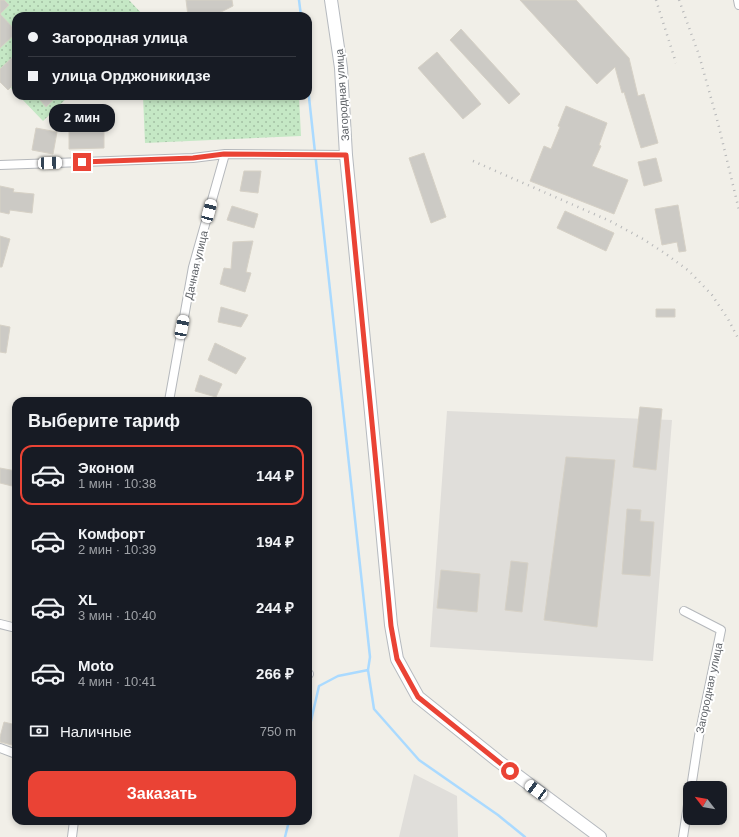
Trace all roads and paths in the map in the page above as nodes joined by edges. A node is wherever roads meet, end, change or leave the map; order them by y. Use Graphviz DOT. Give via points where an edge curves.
graph roads {
  1 [pos="332,0"];
  2 [pos="738,0"];
  3 [pos="739,5"];
  4 [pos="224,154"];
  5 [pos="346,155"];
  6 [pos="1,163"];
  7 [pos="170,397"];
  8 [pos="684,611"];
  9 [pos="0,624"];
  10 [pos="12,627"];
  11 [pos="0,748"];
  12 [pos="12,752"];
  13 [pos="692,781"];
  14 [pos="74,825"];
  15 [pos="685,825"];
  16 [pos="72,837"];
  17 [pos="600,837"];
  18 [pos="683,837"];
  1 -- 5 [label="main road, Загородная улица" via="341,68"];
  2 -- 3 [label="street"];
  4 -- 5 [label="street"];
  4 -- 6 [label="street" via="193,158"];
  4 -- 7 [label="street, Дачная улица" via="193,268"];
  5 -- 17 [label="main road, Загородная улица" via="391,626 397,659 418,697 498,762"];
  8 -- 13 [label="street, Загородная улица" via="721,630"];
  9 -- 10 [label="street"];
  11 -- 12 [label="street"];
  14 -- 16 [label="street"];
  15 -- 18 [label="street"];
}
